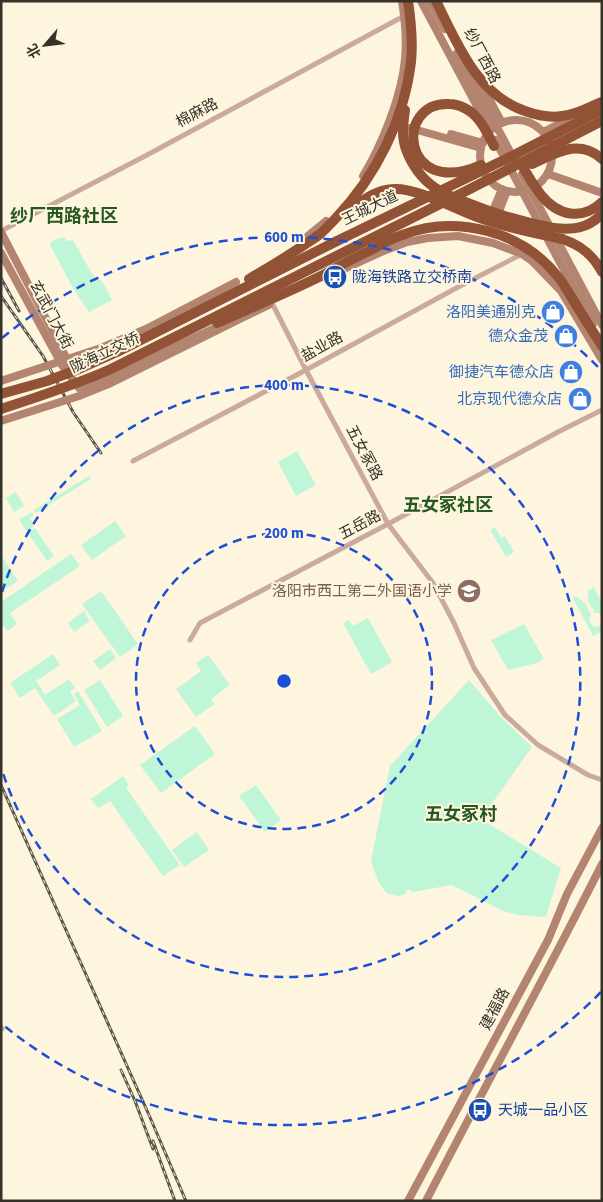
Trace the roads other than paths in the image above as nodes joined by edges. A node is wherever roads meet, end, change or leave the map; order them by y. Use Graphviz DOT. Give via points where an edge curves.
graph roads {
  1 [pos="402,1"];
  2 [pos="408,1"];
  3 [pos="421,1"];
  4 [pos="430,1"];
  5 [pos="437,1"];
  6 [pos="404,16"];
  7 [pos="411,62"];
  8 [pos="472,81"];
  9 [pos="602,102"];
  10 [pos="602,109"];
  11 [pos="389,119"];
  12 [pos="602,121"];
  13 [pos="502,123"];
  14 [pos="602,126"];
  15 [pos="543,132"];
  16 [pos="482,146"];
  17 [pos="494,146"];
  18 [pos="552,152"];
  19 [pos="602,159"];
  20 [pos="524,169"];
  21 [pos="548,174"];
  22 [pos="504,190"];
  23 [pos="466,191"];
  24 [pos="602,193"];
  25 [pos="602,202"];
  26 [pos="602,214"];
  27 [pos="535,215"];
  28 [pos="1,232"];
  29 [pos="320,234"];
  30 [pos="484,241"];
  31 [pos="1,253"];
  32 [pos="522,254"];
  33 [pos="255,271"];
  34 [pos="602,272"];
  35 [pos="272,304"];
  36 [pos="218,315"];
  37 [pos="602,324"];
  38 [pos="152,334"];
  39 [pos="602,340"];
  40 [pos="602,346"];
  41 [pos="117,352"];
  42 [pos="602,360"];
  43 [pos="111,369"];
  44 [pos="306,370"];
  45 [pos="1,381"];
  46 [pos="1,394"];
  47 [pos="1,409"];
  48 [pos="602,410"];
  49 [pos="1,421"];
  50 [pos="133,461"];
  51 [pos="388,524"];
  52 [pos="190,640"];
  53 [pos="602,780"];
  54 [pos="602,828"];
  55 [pos="602,864"];
  56 [pos="453,1116"];
  57 [pos="466,1123"];
  58 [pos="408,1201"];
  59 [pos="426,1201"];
  1 -- 6 [label="main road"];
  2 -- 7 [label="highway, bridge" via="412,29"];
  3 -- 27 [label="main road, bridge"];
  4 -- 8 [label="main road, bridge"];
  5 -- 9 [label="highway, bridge" via="467,62 488,89 513,107 535,114 563,116"];
  5 -- 13 [label="main road, 纱厂西路"];
  6 -- 11 [label="main road" via="406,59"];
  6 -- 28 [label="street, 棉麻路"];
  7 -- 26 [label="highway, bridge" via="402,131 406,151 414,167 435,188 486,211 553,228 578,228"];
  7 -- 29 [label="highway, bridge" via="404,98 392,134 377,164 359,192"];
  8 -- 20 [label="main road, bridge"];
  8 -- 37 [label="main road, bridge"];
  9 -- 15 [label="main road"];
  10 -- 17 [label="highway, bridge" via="498,158 453,173 435,170 421,161 414,149 415,126 424,111 436,105 452,104 472,113"];
  10 -- 38 [label="highway, 王城大道, bridge"];
  11 -- 16 [label="main road"];
  11 -- 33 [label="main road" via="372,160 346,200 310,236"];
  12 -- 23 [label="highway, 王城大道, bridge"];
  13 -- 15 [label="main road" via="524,121"];
  13 -- 16 [label="main road" via="494,128"];
  14 -- 18 [label="main road"];
  15 -- 18 [label="main road"];
  16 -- 22 [label="main road" via="484,172"];
  17 -- 27 [label="main road, bridge"];
  18 -- 21 [label="main road"];
  19 -- 23 [label="highway, bridge" via="583,148 568,149"];
  20 -- 25 [label="highway, bridge" via="541,195 565,213 589,211"];
  21 -- 22 [label="main road" via="526,191"];
  21 -- 24 [label="main road"];
  22 -- 30 [label="main road"];
  23 -- 36 [label="highway, 王城大道, bridge"];
  27 -- 39 [label="main road, bridge"];
  28 -- 33 [label="main road, 玄武门大街" via="69,363 130,340 237,285"];
  29 -- 34 [label="highway, bridge" via="371,195 398,188 417,192 488,221 572,242 591,256"];
  29 -- 41 [label="highway, bridge" via="264,270"];
  30 -- 32 [label="main road"];
  30 -- 35 [label="main road" via="458,236 407,242"];
  31 -- 35 [label="main road, 玄武门大街" via="59,360 79,388"];
  32 -- 42 [label="main road" via="561,291"];
  32 -- 44 [label="street, 盐业路"];
  33 -- 35 [label="street, 五女冢路"];
  33 -- 45 [label="main road, bridge" via="146,329 101,348"];
  35 -- 44 [label="street, 五女冢路"];
  35 -- 49 [label="main road, bridge" via="111,383"];
  36 -- 43 [label="highway, 陇海立交桥, bridge"];
  38 -- 41 [label="highway, 陇海立交桥, bridge"];
  40 -- 43 [label="highway, bridge" via="558,277 540,259 499,234 442,226 401,235 289,292"];
  41 -- 46 [label="highway, 陇海立交桥, bridge" via="47,381"];
  43 -- 47 [label="highway, 陇海立交桥, bridge"];
  44 -- 50 [label="street, 盐业路"];
  44 -- 51 [label="street, 五女冢路"];
  48 -- 51 [label="street, 五岳路"];
  51 -- 52 [label="street, 五岳路" via="200,623"];
  51 -- 53 [label="street, 五女冢路" via="433,583 474,668 505,715 538,745"];
  54 -- 56 [label="main road, 建福路" via="567,894 548,940"];
  55 -- 57 [label="main road, 建福路"];
  56 -- 57 [label="main road"];
  56 -- 58 [label="main road, 建福路"];
  57 -- 59 [label="main road, 建福路"];
}
